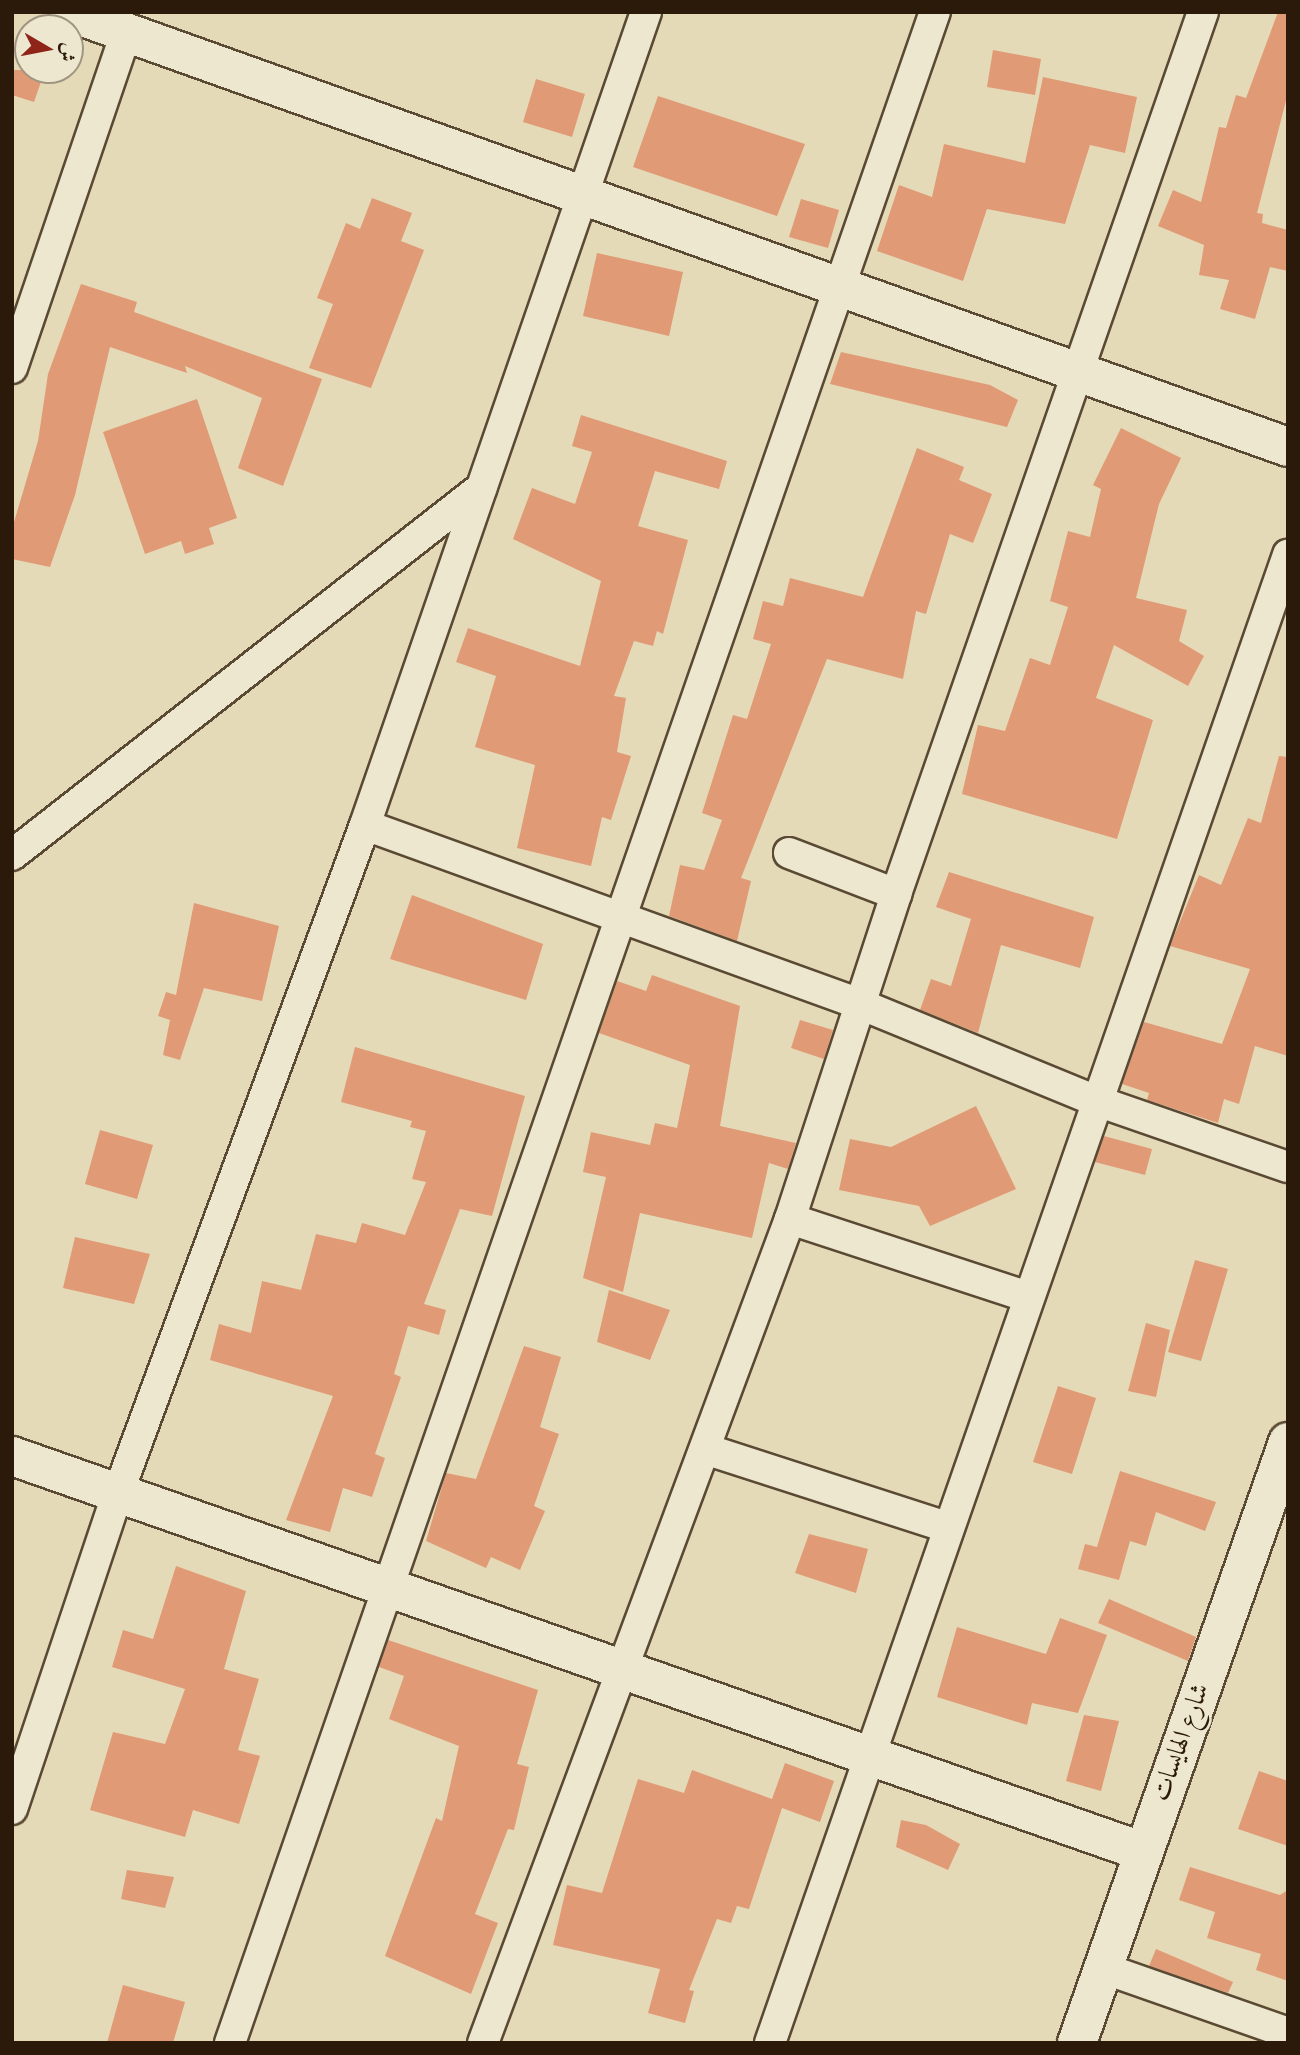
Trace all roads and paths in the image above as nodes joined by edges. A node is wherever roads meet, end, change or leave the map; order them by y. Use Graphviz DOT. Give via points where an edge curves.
graph roads {
  1 [pos="69,12"];
  2 [pos="646,12"];
  3 [pos="935,12"];
  4 [pos="1203,12"];
  5 [pos="126,33"];
  6 [pos="581,195"];
  7 [pos="842,288"];
  8 [pos="12,369"];
  9 [pos="1082,373"];
  10 [pos="1288,447"];
  11 [pos="481,488"];
  12 [pos="1288,555"];
  13 [pos="365,825"];
  14 [pos="789,853"];
  15 [pos="12,855"];
  16 [pos="896,894"];
  17 [pos="622,918"];
  18 [pos="860,1004"];
  19 [pos="1097,1101"];
  20 [pos="1288,1167"];
  21 [pos="790,1219"];
  22 [pos="1029,1297"];
  23 [pos="1288,1442"];
  24 [pos="705,1449"];
  25 [pos="12,1456"];
  26 [pos="117,1496"];
  27 [pos="949,1528"];
  28 [pos="391,1591"];
  29 [pos="618,1668"];
  30 [pos="871,1753"];
  31 [pos="12,1809"];
  32 [pos="1140,1851"];
  33 [pos="1100,1967"];
  34 [pos="1288,2033"];
  35 [pos="230,2043"];
  36 [pos="483,2043"];
  37 [pos="770,2043"];
  38 [pos="1077,2043"];
  1 -- 5 [label="street"];
  2 -- 6 [label="street"];
  3 -- 7 [label="street"];
  4 -- 9 [label="street"];
  5 -- 6 [label="street"];
  5 -- 8 [label="street"];
  6 -- 7 [label="street"];
  6 -- 11 [label="street"];
  7 -- 9 [label="street"];
  7 -- 17 [label="street"];
  9 -- 10 [label="street"];
  9 -- 16 [label="street"];
  11 -- 13 [label="street"];
  11 -- 15 [label="street"];
  12 -- 19 [label="street"];
  13 -- 17 [label="street"];
  13 -- 26 [label="street"];
  14 -- 16 [label="street"];
  16 -- 18 [label="street"];
  17 -- 18 [label="street"];
  17 -- 28 [label="street"];
  18 -- 19 [label="street"];
  18 -- 21 [label="street"];
  19 -- 20 [label="street"];
  19 -- 22 [label="street"];
  21 -- 22 [label="street"];
  21 -- 24 [label="street"];
  22 -- 27 [label="street"];
  23 -- 32 [label="street, شارع الهايسات"];
  24 -- 27 [label="street"];
  24 -- 29 [label="street"];
  25 -- 26 [label="street"];
  26 -- 28 [label="street"];
  26 -- 31 [label="street"];
  27 -- 30 [label="street"];
  28 -- 29 [label="street"];
  28 -- 35 [label="street"];
  29 -- 30 [label="street"];
  29 -- 36 [label="street"];
  30 -- 32 [label="street"];
  30 -- 37 [label="street"];
  32 -- 33 [label="street, شارع الهايسات"];
  33 -- 34 [label="street"];
  33 -- 38 [label="street, شارع الهايسات"];
}
